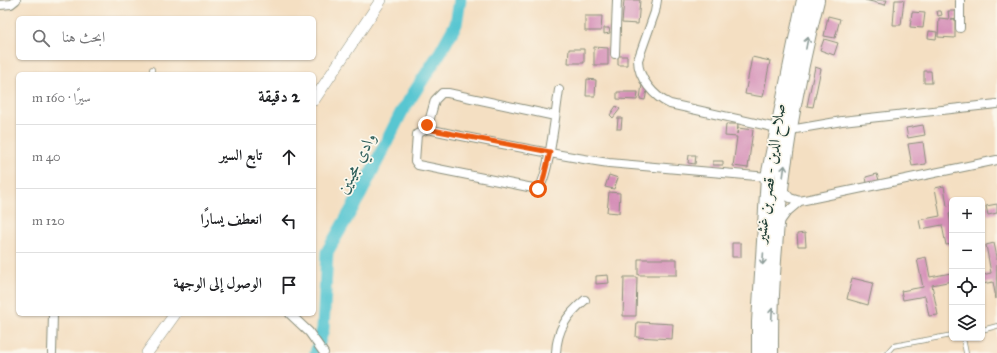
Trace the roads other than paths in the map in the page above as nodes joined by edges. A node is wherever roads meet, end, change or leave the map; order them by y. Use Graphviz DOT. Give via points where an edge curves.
graph roads {
  1 [pos="16,0"];
  2 [pos="381,0"];
  3 [pos="617,0"];
  4 [pos="657,0"];
  5 [pos="804,0"];
  6 [pos="817,0"];
  7 [pos="960,0"];
  8 [pos="0,5"];
  9 [pos="960,28"];
  10 [pos="615,54"];
  11 [pos="559,90"];
  12 [pos="316,97"];
  13 [pos="997,104"];
  14 [pos="555,116"];
  15 [pos="427,129"];
  16 [pos="784,129"];
  17 [pos="550,152"];
  18 [pos="997,160"];
  19 [pos="768,177"];
  20 [pos="782,189"];
  21 [pos="800,201"];
  22 [pos="777,225"];
  23 [pos="585,300"];
  24 [pos="53,316"];
  25 [pos="174,316"];
  26 [pos="292,316"];
  27 [pos="997,326"];
  28 [pos="985,329"];
  29 [pos="949,336"];
  30 [pos="964,341"];
  31 [pos="152,350"];
  32 [pos="324,352"];
  33 [pos="52,353"];
  34 [pos="556,353"];
  35 [pos="759,353"];
  36 [pos="771,353"];
  37 [pos="887,353"];
  38 [pos="966,353"];
  1 -- 8 [label="street" via="11,4"];
  2 -- 12 [label="street"];
  3 -- 10 [label="street"];
  4 -- 16 [label="street" via="638,60 638,68 655,95 670,104"];
  5 -- 16 [label="highway"];
  16 -- 6 [label="highway, صلاح الدين - قصر بن غشير, one-way"];
  7 -- 9 [label="street"];
  11 -- 14 [label="street"];
  13 -- 16 [label="street"];
  14 -- 15 [label="street" via="442,93 435,100"];
  14 -- 17 [label="street"];
  15 -- 17 [label="street"];
  15 -- 17 [label="street" via="417,134 414,158 416,163 527,188 538,189 542,185"];
  16 -- 19 [label="highway"];
  20 -- 16 [label="highway, صلاح الدين - قصر بن غشير, one-way"];
  17 -- 19 [label="street" via="634,166"];
  18 -- 21 [label="street"];
  19 -- 35 [label="highway, one-way"];
  20 -- 21 [label="street" via="790,198"];
  20 -- 22 [label="highway, صلاح الدين - قصر بن غشير"];
  21 -- 22 [label="street"];
  36 -- 22 [label="highway, صلاح الدين - قصر بن غشير, one-way"];
  23 -- 34 [label="street" via="574,309 560,328"];
  24 -- 33 [label="street"];
  25 -- 31 [label="street"];
  26 -- 32 [label="street" via="309,332"];
  27 -- 28 [label="lane"];
  29 -- 37 [label="lane" via="893,346"];
  30 -- 38 [label="lane"];
}
